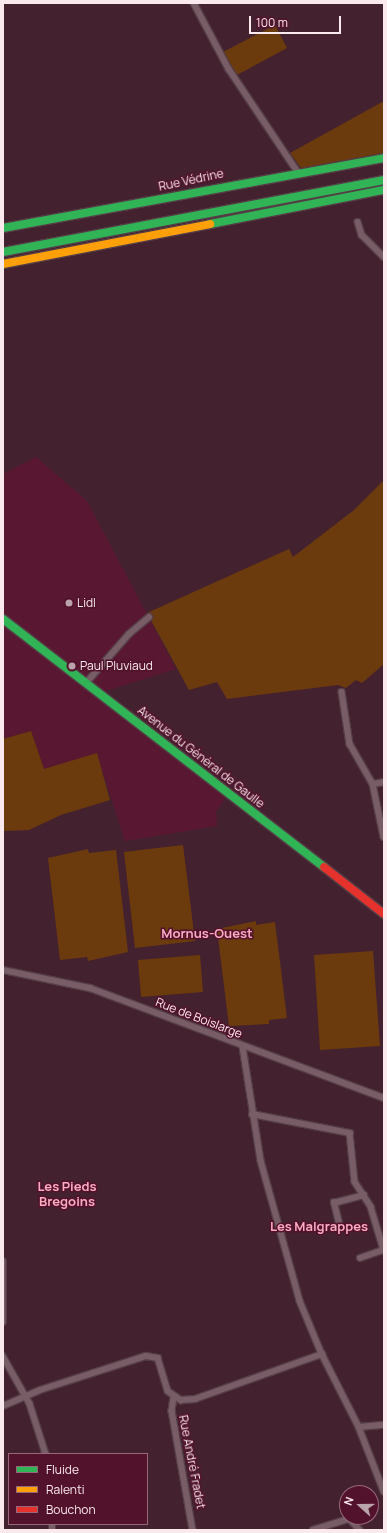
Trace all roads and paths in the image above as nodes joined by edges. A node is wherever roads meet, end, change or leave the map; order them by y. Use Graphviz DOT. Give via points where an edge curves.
graph roads {
  1 [pos="194,3"];
  2 [pos="384,158"];
  3 [pos="298,172"];
  4 [pos="384,180"];
  5 [pos="384,190"];
  6 [pos="358,222"];
  7 [pos="3,228"];
  8 [pos="3,252"];
  9 [pos="384,256"];
  10 [pos="3,264"];
  11 [pos="149,617"];
  12 [pos="3,619"];
  13 [pos="86,683"];
  14 [pos="342,692"];
  15 [pos="384,782"];
  16 [pos="373,784"];
  17 [pos="384,837"];
  18 [pos="383,911"];
  19 [pos="3,970"];
  20 [pos="243,1047"];
  21 [pos="384,1098"];
  22 [pos="252,1114"];
  23 [pos="364,1195"];
  24 [pos="339,1223"];
  25 [pos="383,1250"];
  26 [pos="360,1258"];
  27 [pos="3,1261"];
  28 [pos="3,1322"];
  29 [pos="322,1354"];
  30 [pos="3,1356"];
  31 [pos="26,1396"];
  32 [pos="174,1398"];
  33 [pos="3,1406"];
  34 [pos="384,1425"];
  35 [pos="359,1427"];
  36 [pos="46,1453"];
  37 [pos="384,1491"];
  38 [pos="193,1530"];
  39 [pos="313,1530"];
  40 [pos="360,1530"];
  1 -- 3 [label="street" via="233,75"];
  2 -- 3 [label="main road, Rue Védrine"];
  3 -- 7 [label="main road, Rue Védrine"];
  4 -- 8 [label="main road"];
  5 -- 10 [label="main road"];
  6 -- 9 [label="street" via="362,234"];
  11 -- 13 [label="street" via="130,634"];
  12 -- 13 [label="main road, Avenue du Général de Gaulle"];
  13 -- 18 [label="main road, Avenue du Général de Gaulle"];
  14 -- 16 [label="street" via="350,744"];
  15 -- 16 [label="street"];
  16 -- 17 [label="street"];
  19 -- 20 [label="street, Rue de Boislarge" via="90,988"];
  20 -- 21 [label="street, Rue de Boislarge"];
  20 -- 22 [label="street"];
  22 -- 23 [label="street" via="350,1133 355,1182"];
  22 -- 29 [label="street" via="261,1161 293,1278"];
  23 -- 24 [label="street" via="334,1203"];
  23 -- 25 [label="street" via="371,1207"];
  25 -- 26 [label="street"];
  27 -- 28 [label="street"];
  29 -- 32 [label="street" via="195,1398"];
  29 -- 35 [label="street"];
  30 -- 31 [label="street"];
  31 -- 32 [label="street" via="155,1356 162,1364 168,1391"];
  31 -- 33 [label="street"];
  31 -- 36 [label="street"];
  32 -- 38 [label="street, Rue André Fradet" via="172,1411"];
  34 -- 35 [label="street"];
  35 -- 37 [label="street"];
  39 -- 40 [label="street" via="350,1519"];
}
